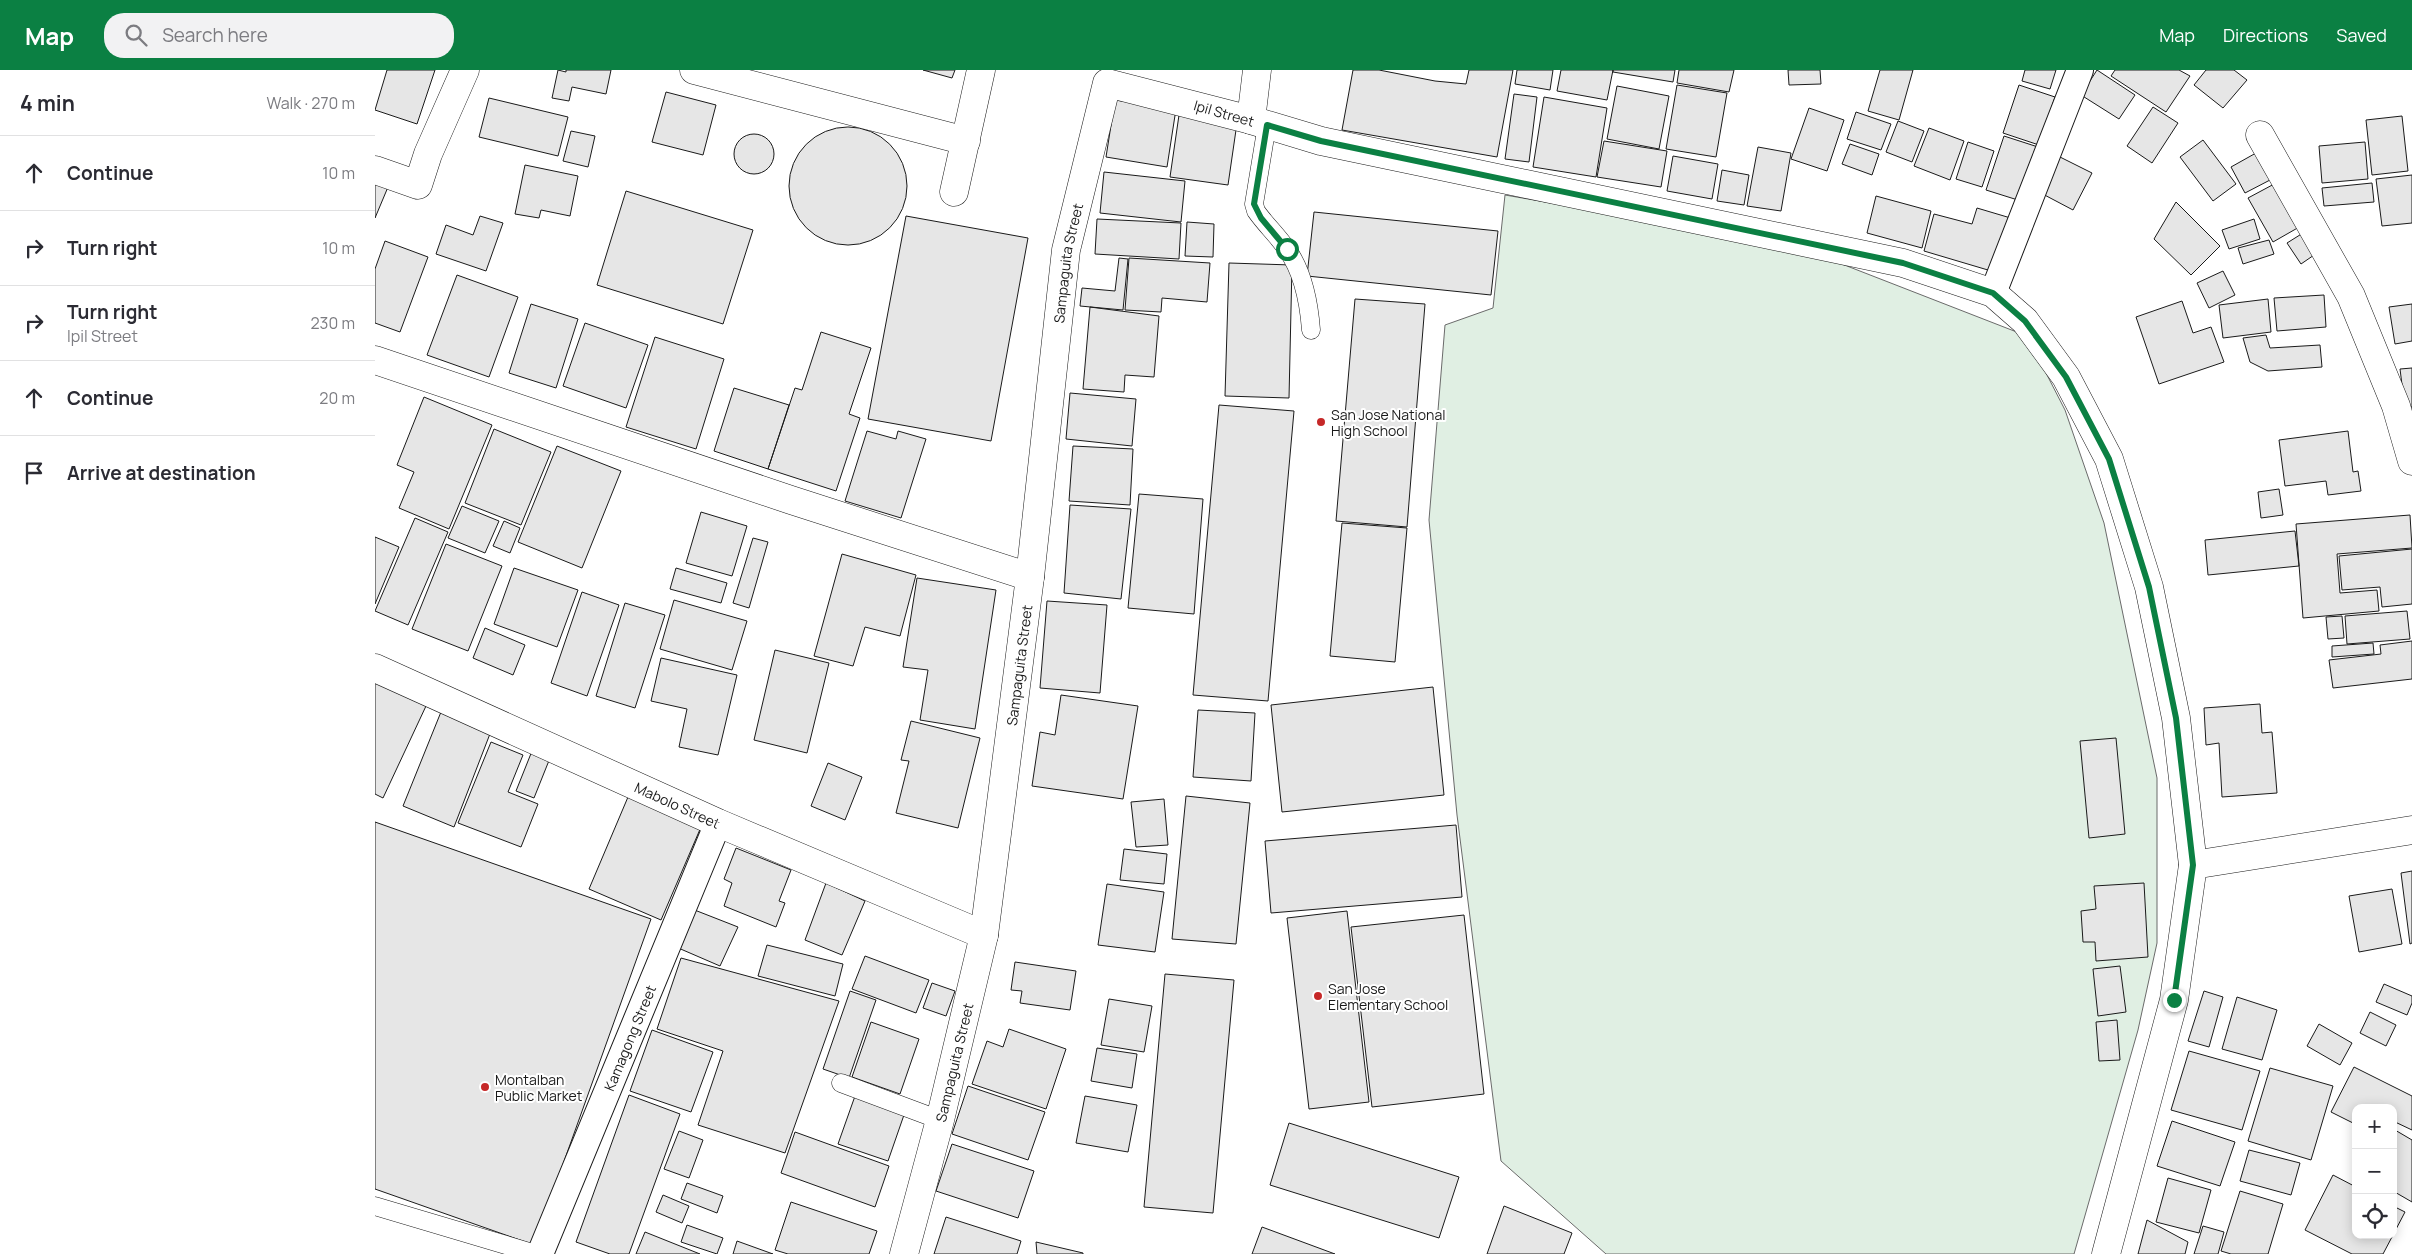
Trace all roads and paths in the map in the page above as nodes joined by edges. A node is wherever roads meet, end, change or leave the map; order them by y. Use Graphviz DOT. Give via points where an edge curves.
graph roads {
  1 [pos="465,70"];
  2 [pos="694,70"];
  3 [pos="981,70"];
  4 [pos="1257,70"];
  5 [pos="2080,70"];
  6 [pos="1108,77"];
  7 [pos="1259,122"];
  8 [pos="2260,135"];
  9 [pos="966,141"];
  10 [pos="375,170"];
  11 [pos="954,192"];
  12 [pos="1993,293"];
  13 [pos="1311,330"];
  14 [pos="375,360"];
  15 [pos="2412,461"];
  16 [pos="1031,577"];
  17 [pos="375,668"];
  18 [pos="718,823"];
  19 [pos="2412,830"];
  20 [pos="2193,865"];
  21 [pos="984,935"];
  22 [pos="841,1083"];
  23 [pos="940,1120"];
  24 [pos="375,1206"];
  25 [pos="536,1254"];
  26 [pos="540,1254"];
  27 [pos="903,1254"];
  28 [pos="2106,1254"];
  1 -- 10 [label="street" via="428,154 418,186"];
  2 -- 9 [label="street"];
  3 -- 9 [label="street"];
  4 -- 7 [label="street"];
  5 -- 12 [label="street"];
  6 -- 7 [label="street, Ipil Street"];
  6 -- 16 [label="street, Sampaguita Street" via="1066,250"];
  7 -- 12 [label="street, Ipil Street" via="1321,141 1903,263"];
  7 -- 13 [label="lane" via="1254,204 1292,259 1305,292"];
  8 -- 15 [label="street" via="2351,296 2395,406"];
  9 -- 11 [label="street"];
  12 -- 20 [label="street, Ipil Street" via="2025,321 2066,377 2109,459 2149,587 2176,718"];
  14 -- 16 [label="street" via="781,497"];
  16 -- 21 [label="street, Sampaguita Street"];
  17 -- 18 [label="street, Mabolo Street"];
  18 -- 21 [label="street, Mabolo Street"];
  18 -- 26 [label="street, Kamagong Street"];
  19 -- 20 [label="street"];
  20 -- 28 [label="street, Ipil Street" via="2174,1000"];
  21 -- 23 [label="street, Sampaguita Street"];
  22 -- 23 [label="lane"];
  23 -- 27 [label="street, Sampaguita Street"];
  24 -- 25 [label="lane"];
}
